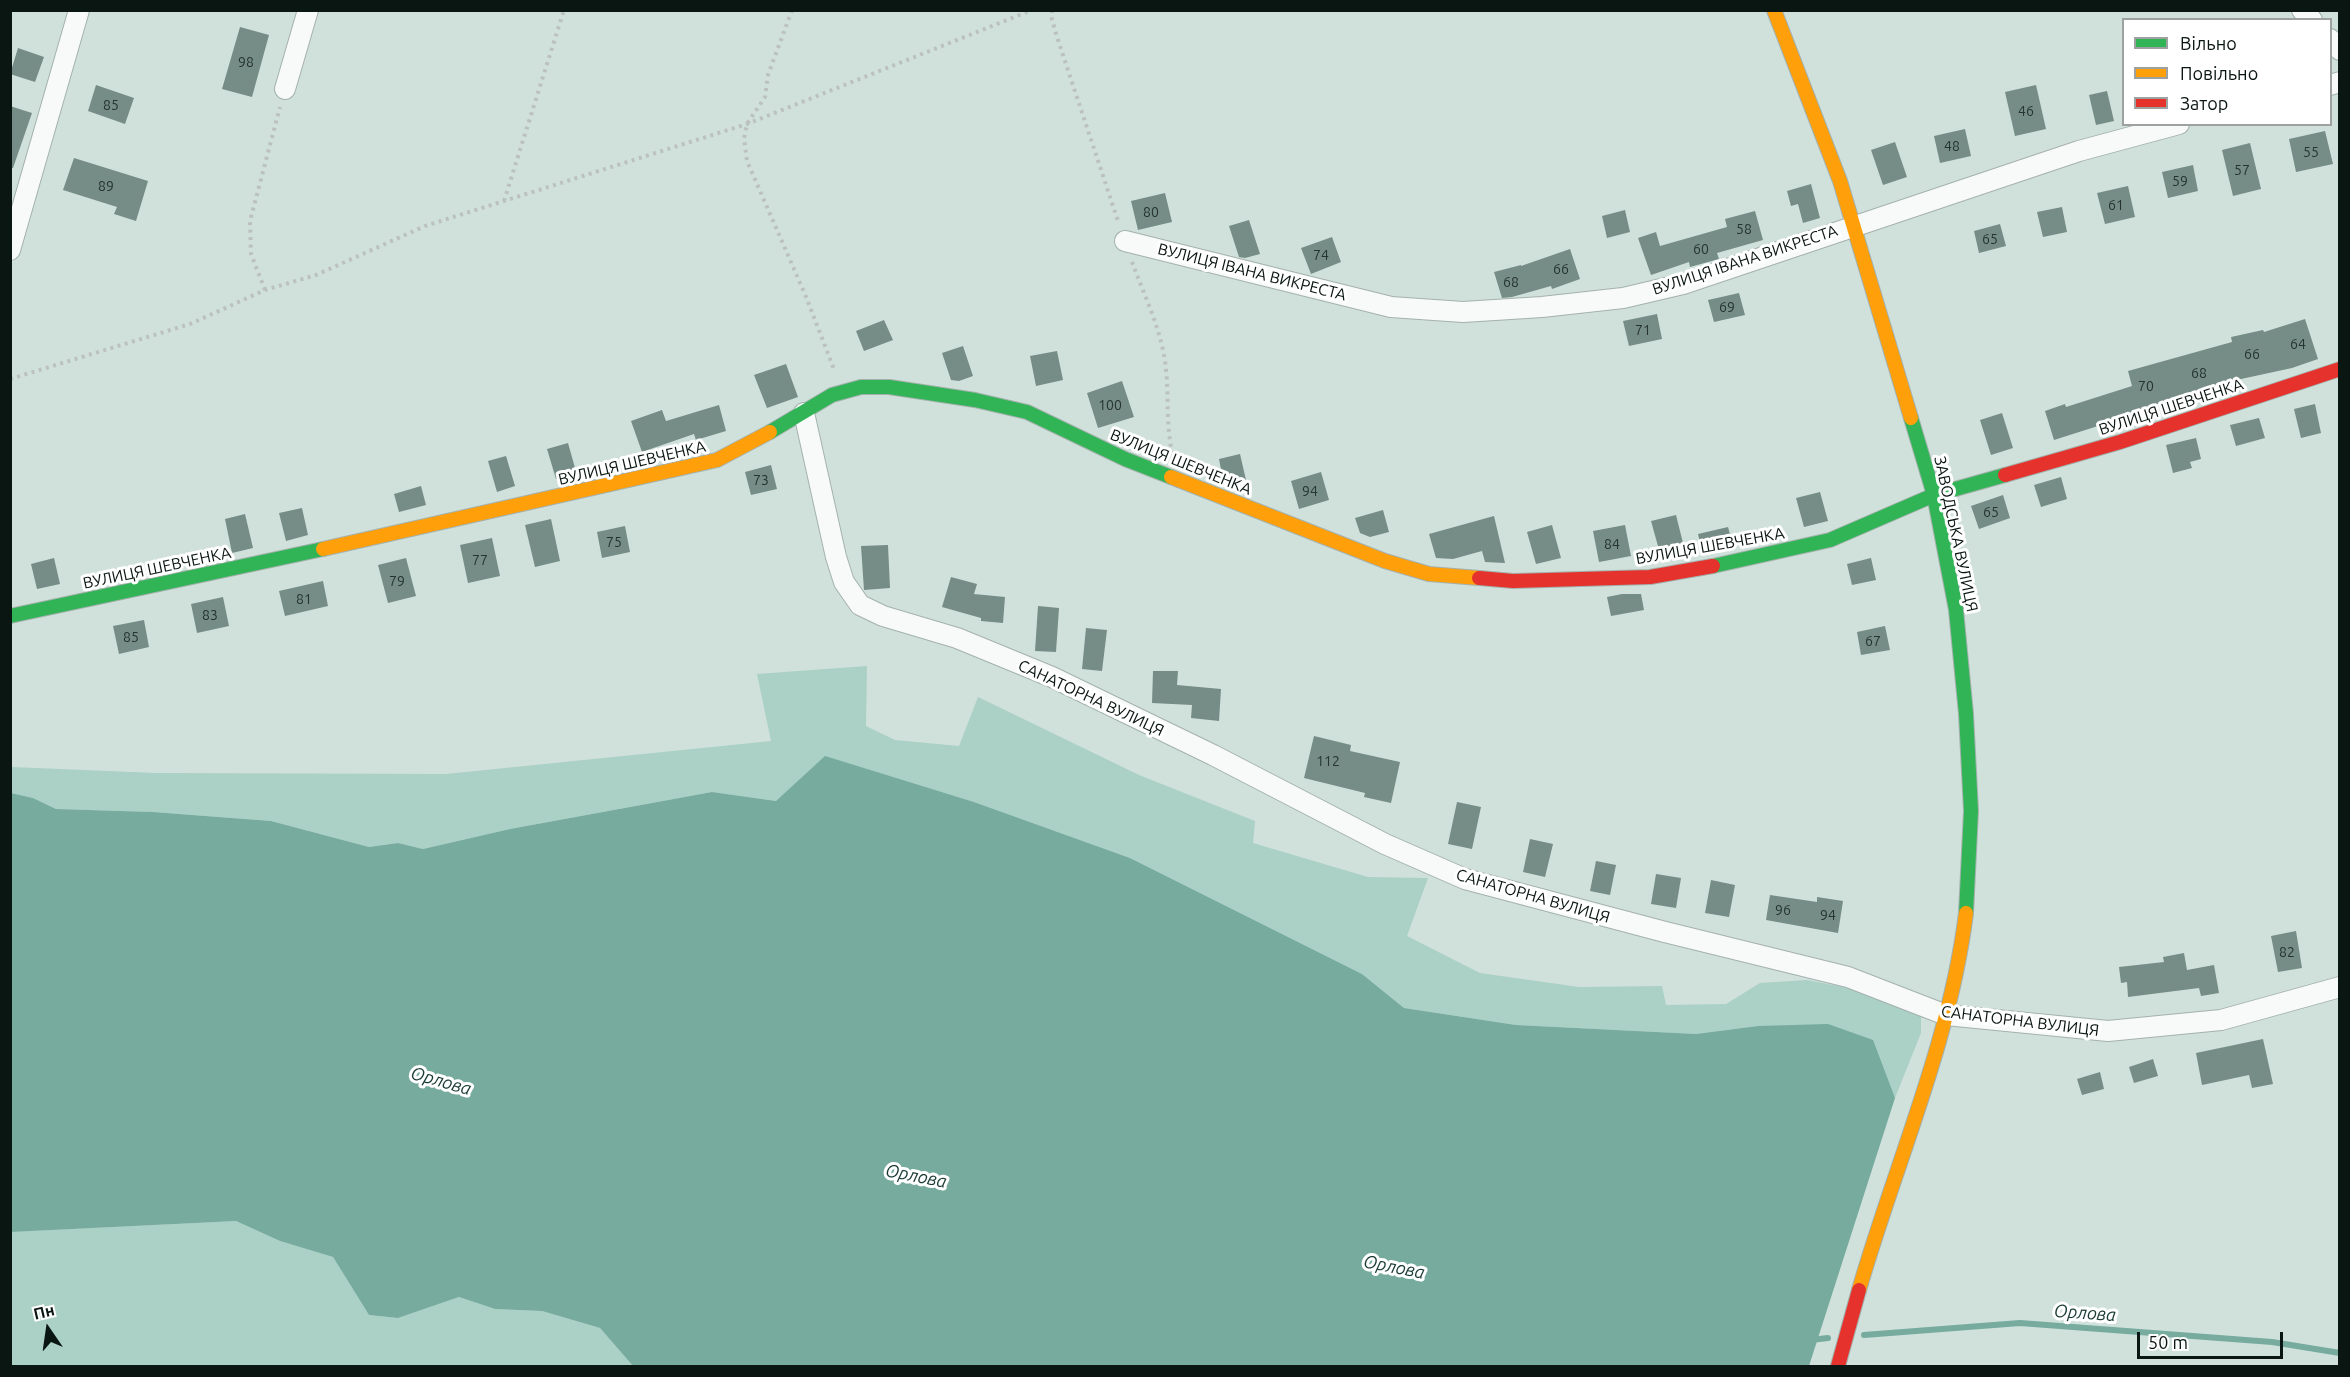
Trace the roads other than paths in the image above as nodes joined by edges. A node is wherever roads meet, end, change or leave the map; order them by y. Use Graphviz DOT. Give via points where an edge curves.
graph roads {
  1 [pos="79,10"];
  2 [pos="308,10"];
  3 [pos="1774,10"];
  4 [pos="285,89"];
  5 [pos="2172,126"];
  6 [pos="1854,225"];
  7 [pos="1125,241"];
  8 [pos="10,250"];
  9 [pos="2340,369"];
  10 [pos="804,413"];
  11 [pos="1934,495"];
  12 [pos="10,616"];
  13 [pos="2340,987"];
  14 [pos="1946,1015"];
  15 [pos="1838,1366"];
  1 -- 8 [label="street"];
  2 -- 4 [label="street"];
  3 -- 6 [label="street, ЗАВОДСЬКА ВУЛИЦЯ"];
  5 -- 6 [label="street, ВУЛИЦЯ ІВАНА ВИКРЕСТА" via="2079,151"];
  6 -- 7 [label="street, ВУЛИЦЯ ІВАНА ВИКРЕСТА" via="1683,284 1623,298 1463,312 1391,307"];
  6 -- 11 [label="street, ЗАВОДСЬКА ВУЛИЦЯ"];
  9 -- 11 [label="street, ВУЛИЦЯ ШЕВЧЕНКА" via="2120,442"];
  10 -- 11 [label="street, ВУЛИЦЯ ШЕВЧЕНКА" via="832,395 861,387 889,387 1027,412 1125,459 1385,561 1429,574 1513,581 1650,577 1743,560 1830,540"];
  10 -- 12 [label="street, ВУЛИЦЯ ШЕВЧЕНКА" via="717,460"];
  10 -- 14 [label="street, САНАТОРНА ВУЛИЦЯ" via="836,557 844,582 860,605 883,616 957,638 1052,678 1213,754 1385,844 1465,879 1848,977"];
  11 -- 14 [label="street, ЗАВОДСЬКА ВУЛИЦЯ" via="1956,610 1971,811 1968,894 1961,950"];
  13 -- 14 [label="street, САНАТОРНА ВУЛИЦЯ" via="2221,1020 2108,1031"];
  14 -- 15 [label="street, ЗАВОДСЬКА ВУЛИЦЯ"];
}
